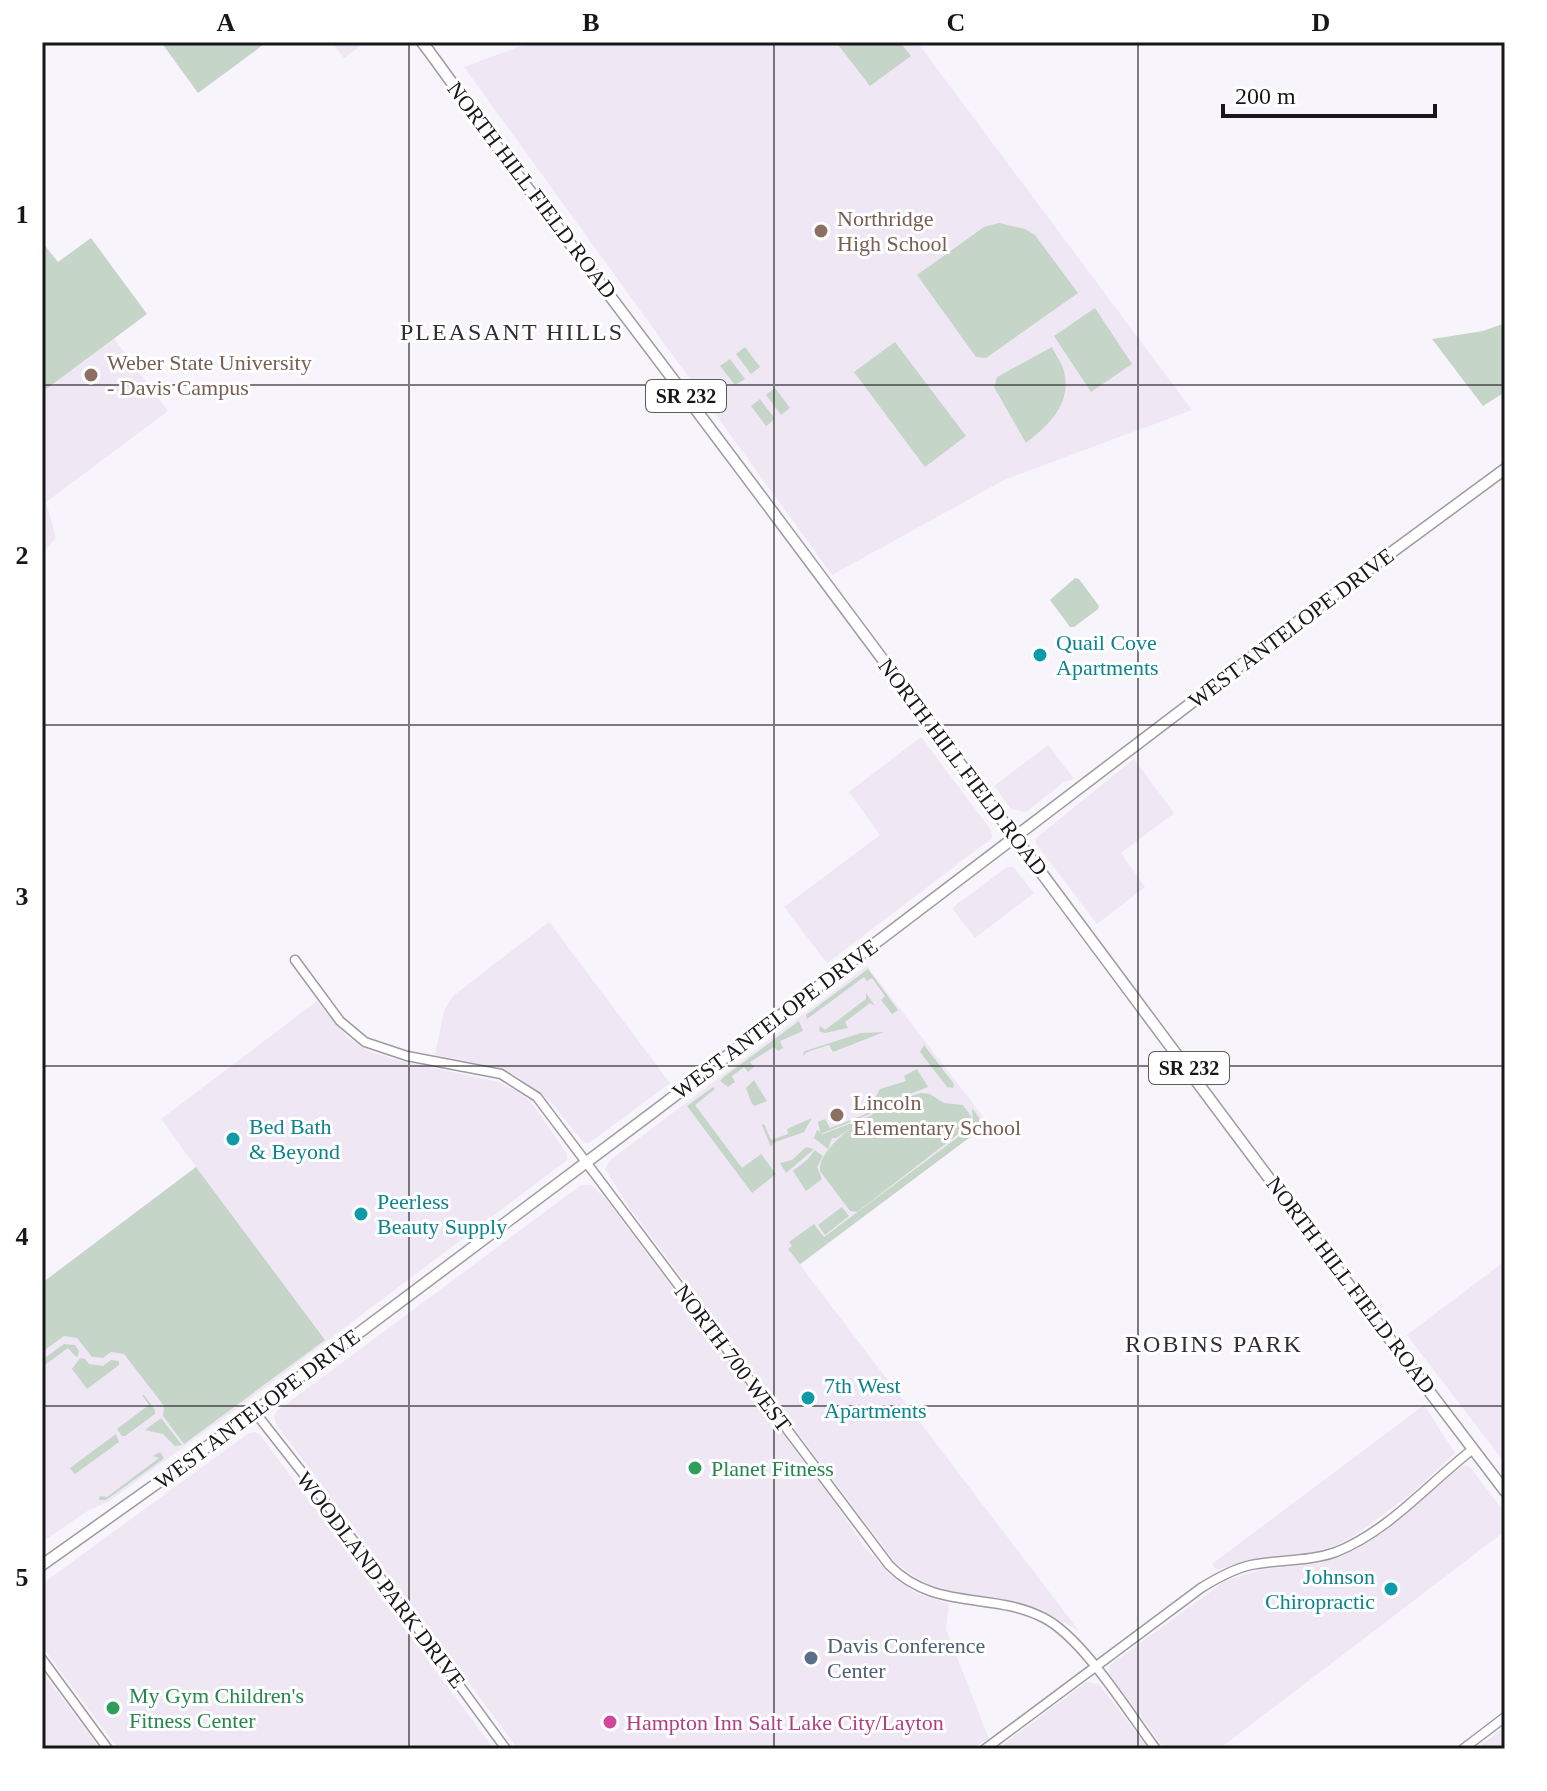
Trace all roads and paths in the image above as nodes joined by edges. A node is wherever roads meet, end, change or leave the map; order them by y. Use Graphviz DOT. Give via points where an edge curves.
graph roads {
  1 [pos="422,42"];
  2 [pos="1505,469"];
  3 [pos="1015,837"];
  4 [pos="295,960"];
  5 [pos="586,1162"];
  6 [pos="254,1411"];
  7 [pos="1473,1449"];
  8 [pos="1505,1491"];
  9 [pos="42,1565"];
  10 [pos="42,1659"];
  11 [pos="1095,1668"];
  12 [pos="1505,1717"];
  13 [pos="108,1749"];
  14 [pos="506,1749"];
  15 [pos="985,1749"];
  16 [pos="1156,1749"];
  17 [pos="1463,1749"];
  1 -- 3 [label="main road, NORTH HILL FIELD ROAD / SR 232"];
  2 -- 3 [label="main road, WEST ANTELOPE DRIVE"];
  3 -- 5 [label="main road, WEST ANTELOPE DRIVE"];
  3 -- 7 [label="main road, NORTH HILL FIELD ROAD / SR 232"];
  4 -- 5 [label="street, NORTH 700 WEST" via="352,1033 407,1056 501,1074 537,1097"];
  5 -- 6 [label="main road, WEST ANTELOPE DRIVE"];
  5 -- 11 [label="street, NORTH 700 WEST" via="889,1565 936,1595 1040,1616 1073,1640"];
  6 -- 9 [label="main road, WEST ANTELOPE DRIVE"];
  6 -- 14 [label="street, WOODLAND PARK DRIVE"];
  7 -- 8 [label="main road, NORTH HILL FIELD ROAD / SR 232"];
  7 -- 11 [label="street" via="1410,1503 1346,1547 1312,1559 1250,1565 1219,1577"];
  10 -- 13 [label="street"];
  11 -- 15 [label="street"];
  11 -- 16 [label="street, NORTH 700 WEST"];
  12 -- 17 [label="street"];
}
